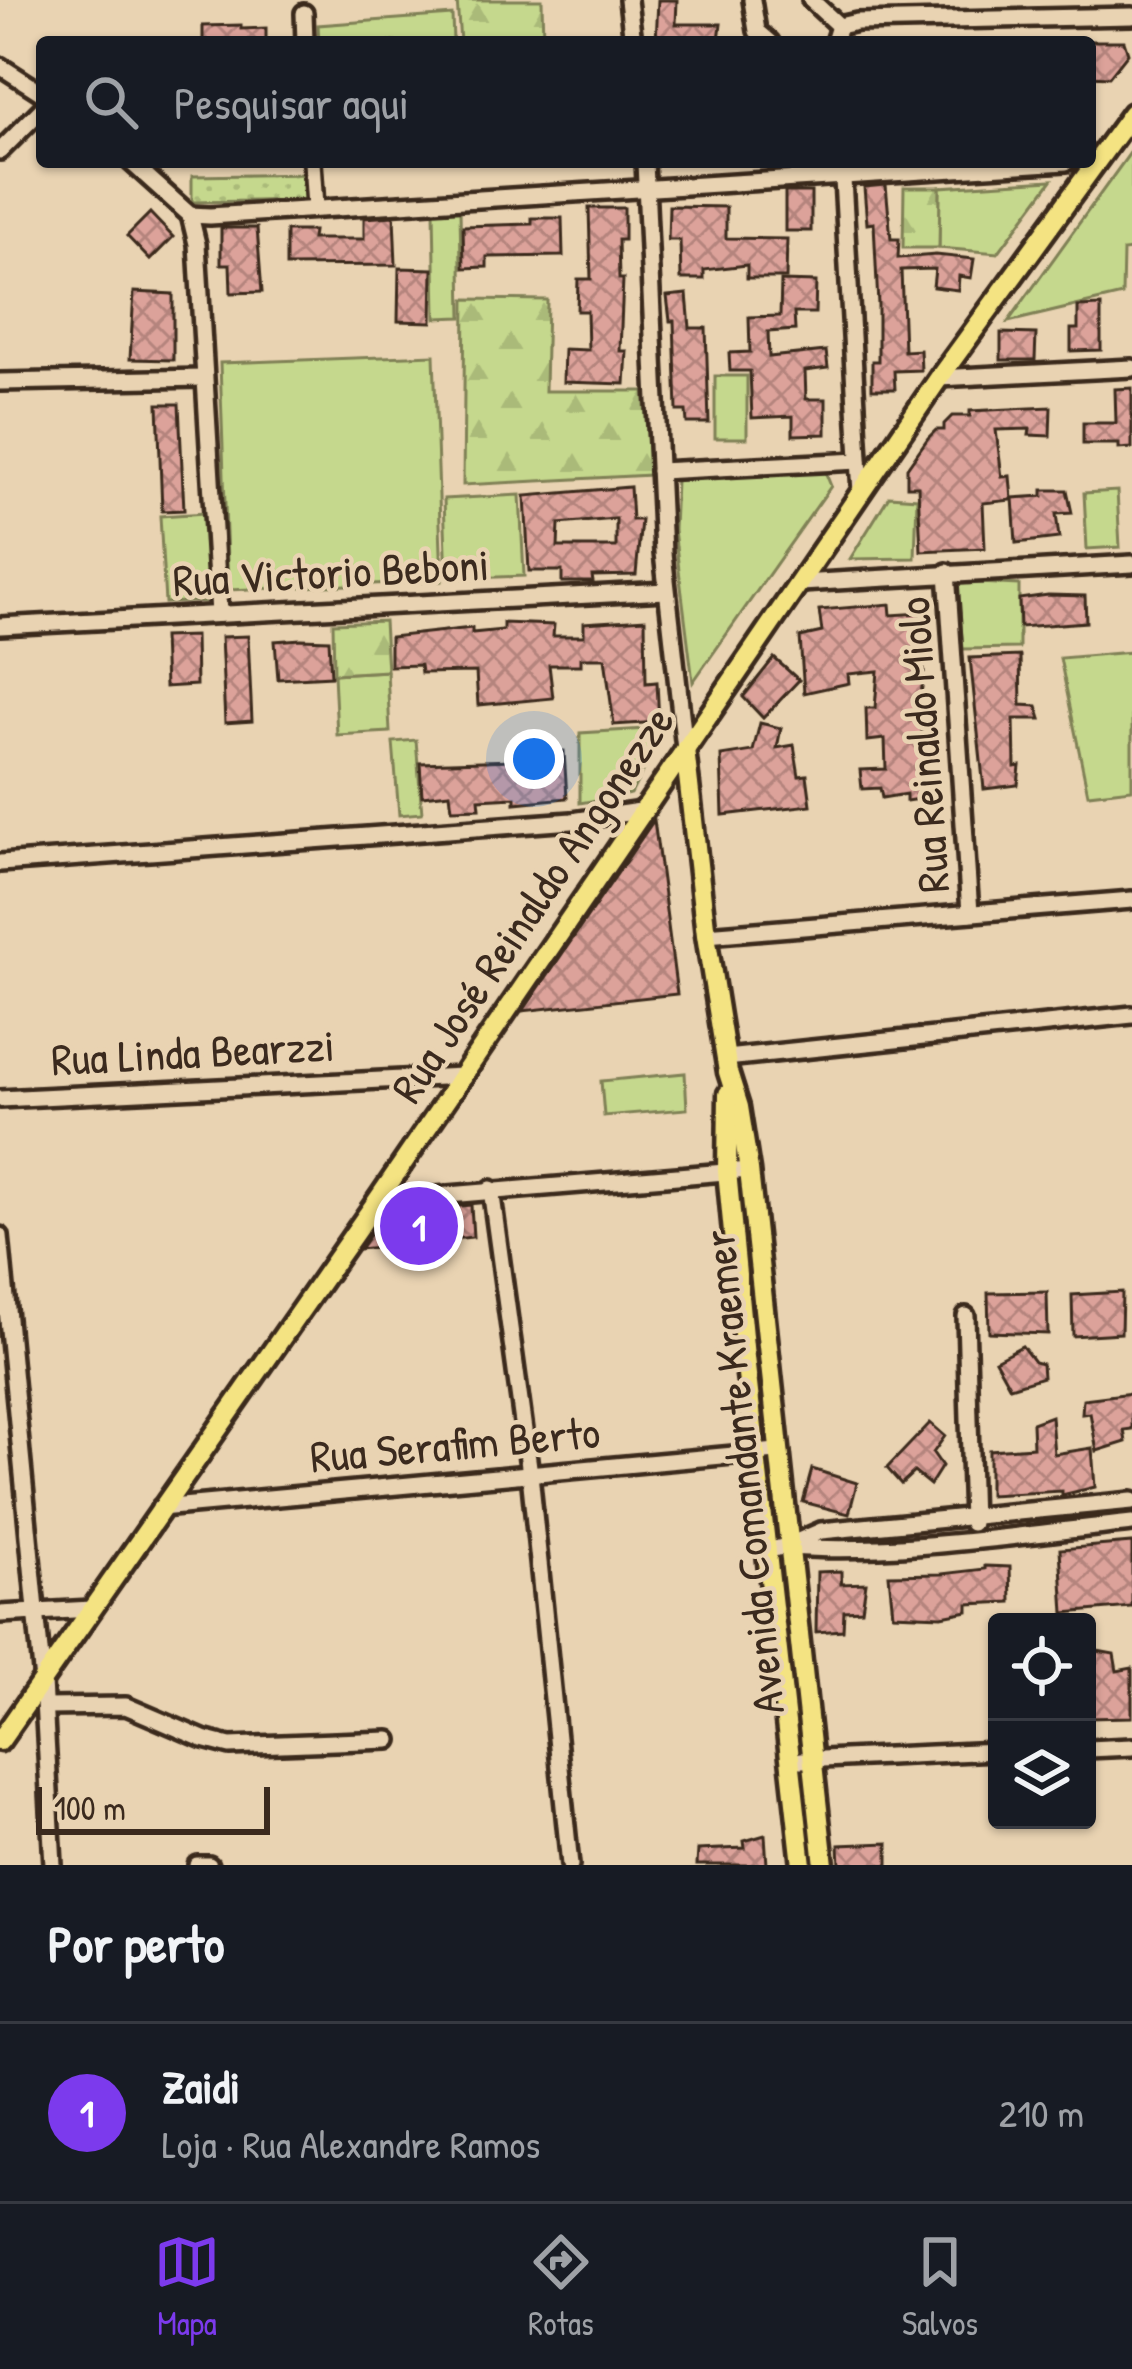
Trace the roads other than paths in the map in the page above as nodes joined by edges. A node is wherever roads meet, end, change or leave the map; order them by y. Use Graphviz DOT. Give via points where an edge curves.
graph roads {
  1 [pos="628,0"];
  2 [pos="752,0"];
  3 [pos="811,0"];
  4 [pos="304,13"];
  5 [pos="1132,16"];
  6 [pos="836,33"];
  7 [pos="305,36"];
  8 [pos="632,36"];
  9 [pos="763,36"];
  10 [pos="0,66"];
  11 [pos="36,89"];
  12 [pos="1132,113"];
  13 [pos="36,116"];
  14 [pos="0,151"];
  15 [pos="1096,156"];
  16 [pos="138,168"];
  17 [pos="312,168"];
  18 [pos="645,168"];
  19 [pos="843,168"];
  20 [pos="1087,168"];
  21 [pos="647,191"];
  22 [pos="315,207"];
  23 [pos="190,215"];
  24 [pos="1132,368"];
  25 [pos="204,378"];
  26 [pos="939,378"];
  27 [pos="0,382"];
  28 [pos="859,461"];
  29 [pos="659,471"];
  30 [pos="861,493"];
  31 [pos="1132,564"];
  32 [pos="947,572"];
  33 [pos="801,583"];
  34 [pos="666,591"];
  35 [pos="220,614"];
  36 [pos="0,626"];
  37 [pos="685,749"];
  38 [pos="640,812"];
  39 [pos="0,863"];
  40 [pos="1132,900"];
  41 [pos="970,913"];
  42 [pos="706,935"];
  43 [pos="1132,1015"];
  44 [pos="727,1065"];
  45 [pos="462,1076"];
  46 [pos="0,1099"];
  47 [pos="749,1170"];
  48 [pos="728,1171"];
  49 [pos="491,1189"];
  50 [pos="377,1201"];
  51 [pos="0,1236"];
  52 [pos="747,1253"];
  53 [pos="967,1316"];
  54 [pos="768,1354"];
  55 [pos="745,1357"];
  56 [pos="777,1450"];
  57 [pos="756,1453"];
  58 [pos="530,1474"];
  59 [pos="1132,1501"];
  60 [pos="160,1508"];
  61 [pos="972,1516"];
  62 [pos="1132,1523"];
  63 [pos="972,1539"];
  64 [pos="787,1546"];
  65 [pos="765,1551"];
  66 [pos="92,1609"];
  67 [pos="37,1611"];
  68 [pos="0,1614"];
  69 [pos="785,1626"];
  70 [pos="43,1682"];
  71 [pos="45,1708"];
  72 [pos="389,1740"];
  73 [pos="0,1741"];
  74 [pos="1132,1747"];
  75 [pos="1096,1748"];
  76 [pos="988,1751"];
  77 [pos="815,1757"];
  78 [pos="792,1761"];
  79 [pos="53,1865"];
  80 [pos="197,1865"];
  81 [pos="208,1865"];
  82 [pos="570,1865"];
  83 [pos="802,1865"];
  84 [pos="824,1865"];
  1 -- 8 [label="street"];
  2 -- 9 [label="street"];
  3 -- 6 [label="street"];
  4 -- 7 [label="street"];
  5 -- 6 [label="street" via="857,22"];
  10 -- 11 [label="street"];
  12 -- 15 [label="main road, Rua José Reinaldo Angonezze"];
  13 -- 14 [label="street"];
  16 -- 23 [label="street"];
  17 -- 22 [label="street"];
  18 -- 21 [label="street, Avenida Comandante Kraemer"];
  19 -- 21 [label="street"];
  19 -- 28 [label="street"];
  20 -- 26 [label="main road, Rua José Reinaldo Angonezze"];
  21 -- 22 [label="street"];
  21 -- 29 [label="street, Avenida Comandante Kraemer"];
  22 -- 23 [label="street"];
  23 -- 25 [label="street"];
  24 -- 26 [label="street"];
  25 -- 27 [label="street"];
  25 -- 35 [label="street"];
  26 -- 30 [label="main road, Rua José Reinaldo Angonezze"];
  28 -- 29 [label="street"];
  28 -- 30 [label="street"];
  29 -- 34 [label="street, Avenida Comandante Kraemer"];
  30 -- 33 [label="main road, Rua José Reinaldo Angonezze"];
  31 -- 32 [label="street"];
  32 -- 33 [label="street"];
  32 -- 41 [label="street, Rua Reinaldo Miolo"];
  33 -- 37 [label="main road, Rua José Reinaldo Angonezze"];
  34 -- 35 [label="street, Rua Victorio Beboni"];
  34 -- 37 [label="street, Avenida Comandante Kraemer"];
  35 -- 36 [label="street, Rua Victorio Beboni"];
  37 -- 38 [label="main road, Rua José Reinaldo Angonezze"];
  37 -- 42 [label="main road, Avenida Comandante Kraemer"];
  38 -- 39 [label="street"];
  38 -- 45 [label="main road, Rua José Reinaldo Angonezze"];
  40 -- 41 [label="street"];
  41 -- 42 [label="street"];
  42 -- 44 [label="main road, Avenida Comandante Kraemer"];
  43 -- 44 [label="street"];
  44 -- 47 [label="main road, Avenida Comandante Kraemer"];
  44 -- 48 [label="main road, Avenida Comandante Kraemer"];
  45 -- 46 [label="street, Rua Linda Bearzzi"];
  45 -- 50 [label="main road, Rua José Reinaldo Angonezze"];
  47 -- 48 [label="street"];
  47 -- 52 [label="main road, Avenida Comandante Kraemer"];
  48 -- 49 [label="street"];
  48 -- 52 [label="main road, Avenida Comandante Kraemer"];
  49 -- 50 [label="street"];
  49 -- 58 [label="street"];
  50 -- 60 [label="main road, Rua José Reinaldo Angonezze"];
  51 -- 67 [label="street"];
  52 -- 54 [label="main road, Avenida Comandante Kraemer"];
  52 -- 55 [label="main road, Avenida Comandante Kraemer"];
  53 -- 61 [label="street"];
  54 -- 55 [label="main road"];
  54 -- 56 [label="main road, Avenida Comandante Kraemer"];
  55 -- 57 [label="main road, Avenida Comandante Kraemer"];
  56 -- 57 [label="street, Rua Serafim Berto"];
  56 -- 64 [label="main road, Avenida Comandante Kraemer"];
  57 -- 58 [label="street, Rua Serafim Berto"];
  57 -- 65 [label="main road, Avenida Comandante Kraemer"];
  58 -- 60 [label="street, Rua Serafim Berto"];
  58 -- 82 [label="street"];
  59 -- 61 [label="street"];
  60 -- 66 [label="main road, Rua José Reinaldo Angonezze"];
  61 -- 63 [label="street"];
  61 -- 64 [label="street" via="821,1532"];
  62 -- 63 [label="street"];
  63 -- 64 [label="street"];
  64 -- 65 [label="street"];
  64 -- 69 [label="main road, Avenida Comandante Kraemer"];
  65 -- 69 [label="main road, Avenida Comandante Kraemer"];
  66 -- 67 [label="street"];
  66 -- 70 [label="main road, Rua José Reinaldo Angonezze"];
  67 -- 68 [label="street"];
  67 -- 70 [label="street"];
  69 -- 77 [label="main road, Avenida Comandante Kraemer"];
  69 -- 78 [label="main road, Avenida Comandante Kraemer"];
  70 -- 71 [label="street"];
  70 -- 73 [label="main road, Rua José Reinaldo Angonezze"];
  71 -- 72 [label="street" via="126,1706 230,1746"];
  71 -- 79 [label="street"];
  74 -- 75 [label="street"];
  76 -- 77 [label="street"];
  77 -- 78 [label="street"];
  77 -- 84 [label="main road, Avenida Comandante Kraemer"];
  78 -- 83 [label="main road, Avenida Comandante Kraemer"];
  80 -- 81 [label="street"];
}
